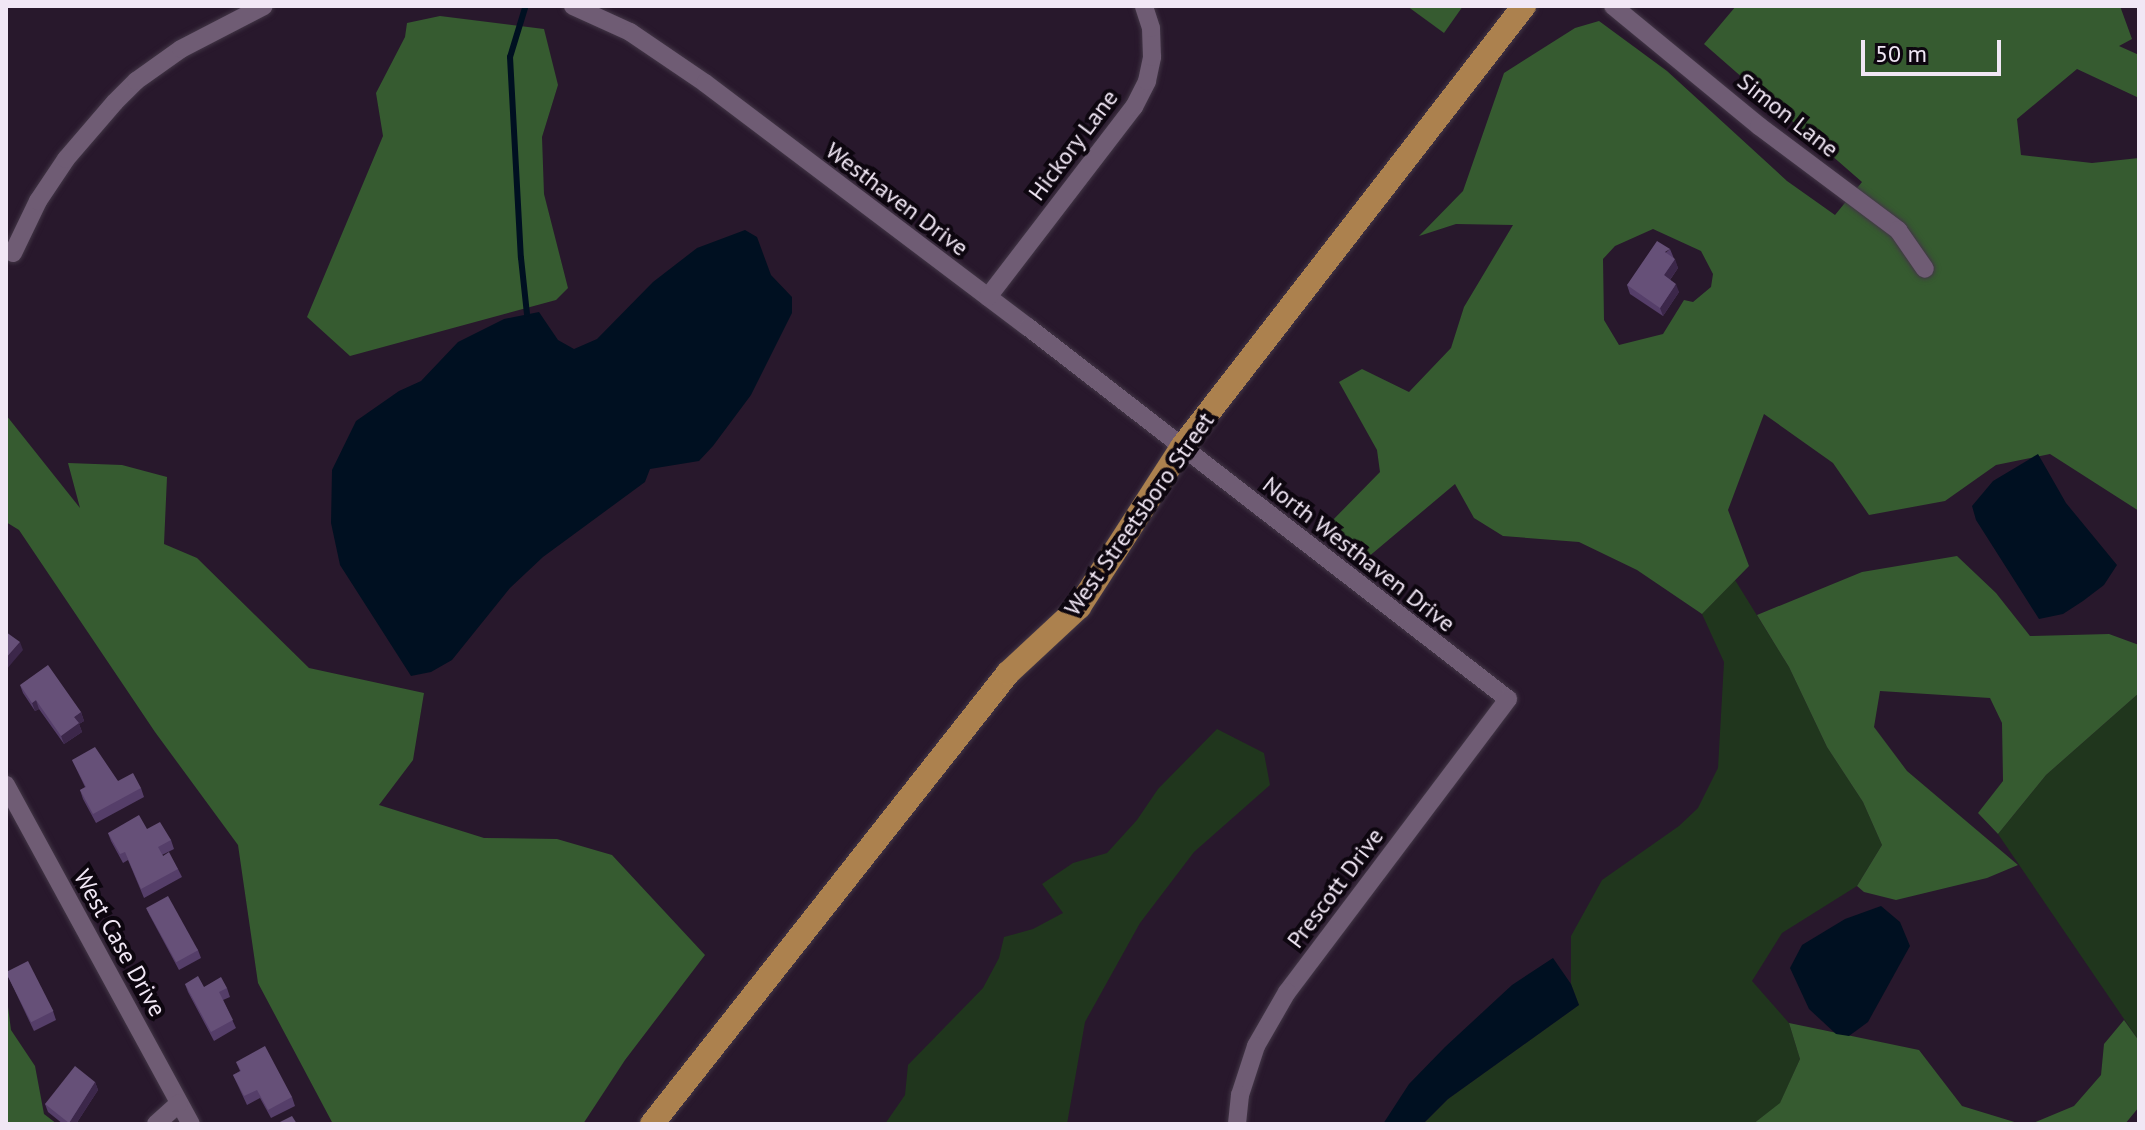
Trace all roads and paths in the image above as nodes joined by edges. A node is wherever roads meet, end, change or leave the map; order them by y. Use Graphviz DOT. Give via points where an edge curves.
graph roads {
  1 [pos="264,6"];
  2 [pos="573,6"];
  3 [pos="1144,6"];
  4 [pos="1524,6"];
  5 [pos="1613,6"];
  6 [pos="13,253"];
  7 [pos="1925,269"];
  8 [pos="988,297"];
  9 [pos="1182,447"];
  10 [pos="1508,699"];
  11 [pos="6,785"];
  12 [pos="179,1103"];
  13 [pos="156,1124"];
  14 [pos="191,1124"];
  15 [pos="652,1124"];
  16 [pos="1237,1124"];
  1 -- 6 [label="street" via="169,57 115,102 66,159"];
  2 -- 8 [label="street, Westhaven Drive" via="630,32 673,60"];
  3 -- 8 [label="street, Hickory Lane" via="1152,57 1134,107"];
  4 -- 9 [label="main road, West Streetsboro Street"];
  5 -- 7 [label="street, Simon Lane" via="1759,126 1898,230"];
  8 -- 9 [label="street, Westhaven Drive"];
  9 -- 10 [label="street, North Westhaven Drive"];
  9 -- 15 [label="main road, West Streetsboro Street" via="1079,607 1008,673"];
  10 -- 16 [label="street, Prescott Drive" via="1287,992 1256,1046"];
  11 -- 12 [label="street, West Case Drive"];
  12 -- 13 [label="street"];
  12 -- 14 [label="street, West Case Drive"];
}
